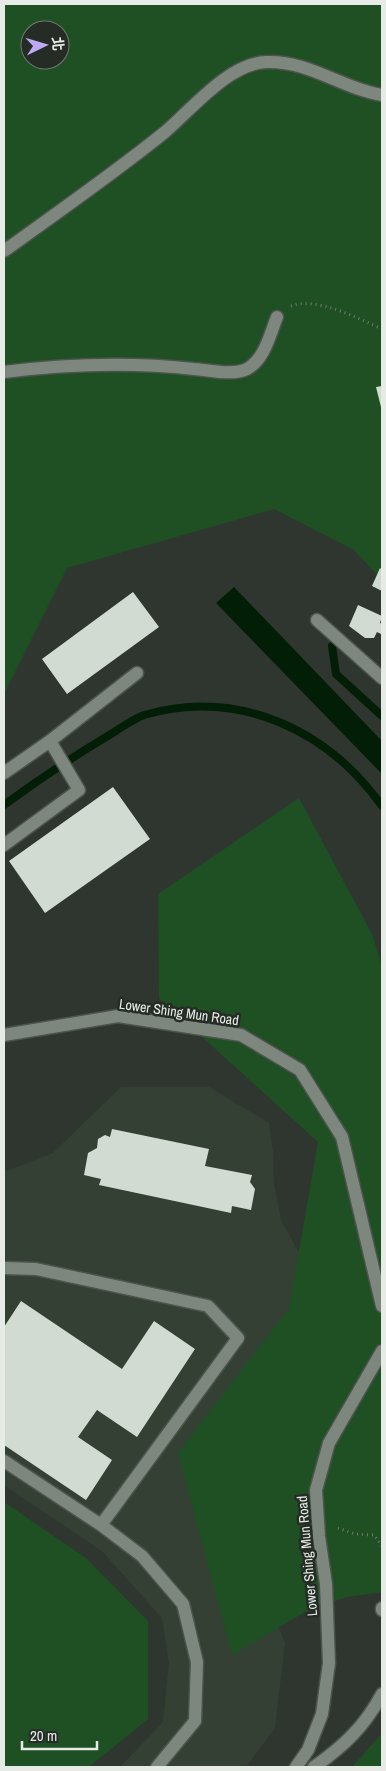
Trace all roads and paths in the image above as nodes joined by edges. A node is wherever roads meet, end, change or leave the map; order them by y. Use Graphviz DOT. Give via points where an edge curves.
graph roads {
  1 [pos="382,95"];
  2 [pos="4,252"];
  3 [pos="277,317"];
  4 [pos="382,329"];
  5 [pos="4,372"];
  6 [pos="317,620"];
  7 [pos="137,673"];
  8 [pos="382,678"];
  9 [pos="50,741"];
  10 [pos="4,773"];
  11 [pos="4,845"];
  12 [pos="4,1035"];
  13 [pos="4,1268"];
  14 [pos="382,1306"];
  15 [pos="382,1351"];
  16 [pos="4,1462"];
  17 [pos="318,1522"];
  18 [pos="101,1525"];
  19 [pos="382,1546"];
  20 [pos="382,1694"];
  21 [pos="157,1767"];
  22 [pos="296,1767"];
  23 [pos="314,1767"];
  1 -- 2 [label="street" via="295,65 266,62 251,66 222,82 166,131"];
  3 -- 4 [label="path" via="289,308 304,304 355,316"];
  3 -- 5 [label="street" via="260,356 253,365 240,371 102,364"];
  6 -- 8 [label="street"];
  7 -- 9 [label="street"];
  9 -- 10 [label="street"];
  9 -- 11 [label="street" via="79,790"];
  12 -- 14 [label="street, Lower Shing Mun Road" via="118,1016 241,1035 300,1070 342,1137"];
  13 -- 18 [label="street" via="36,1269 208,1306 238,1338"];
  15 -- 17 [label="street, Lower Shing Mun Road" via="329,1443 316,1490"];
  16 -- 18 [label="street"];
  17 -- 19 [label="path" via="355,1534 374,1535"];
  17 -- 22 [label="street, Lower Shing Mun Road" via="326,1584 329,1663 322,1714 308,1750"];
  18 -- 21 [label="street" via="142,1556 183,1604 197,1662 195,1722"];
  20 -- 23 [label="street" via="360,1729"];
}
